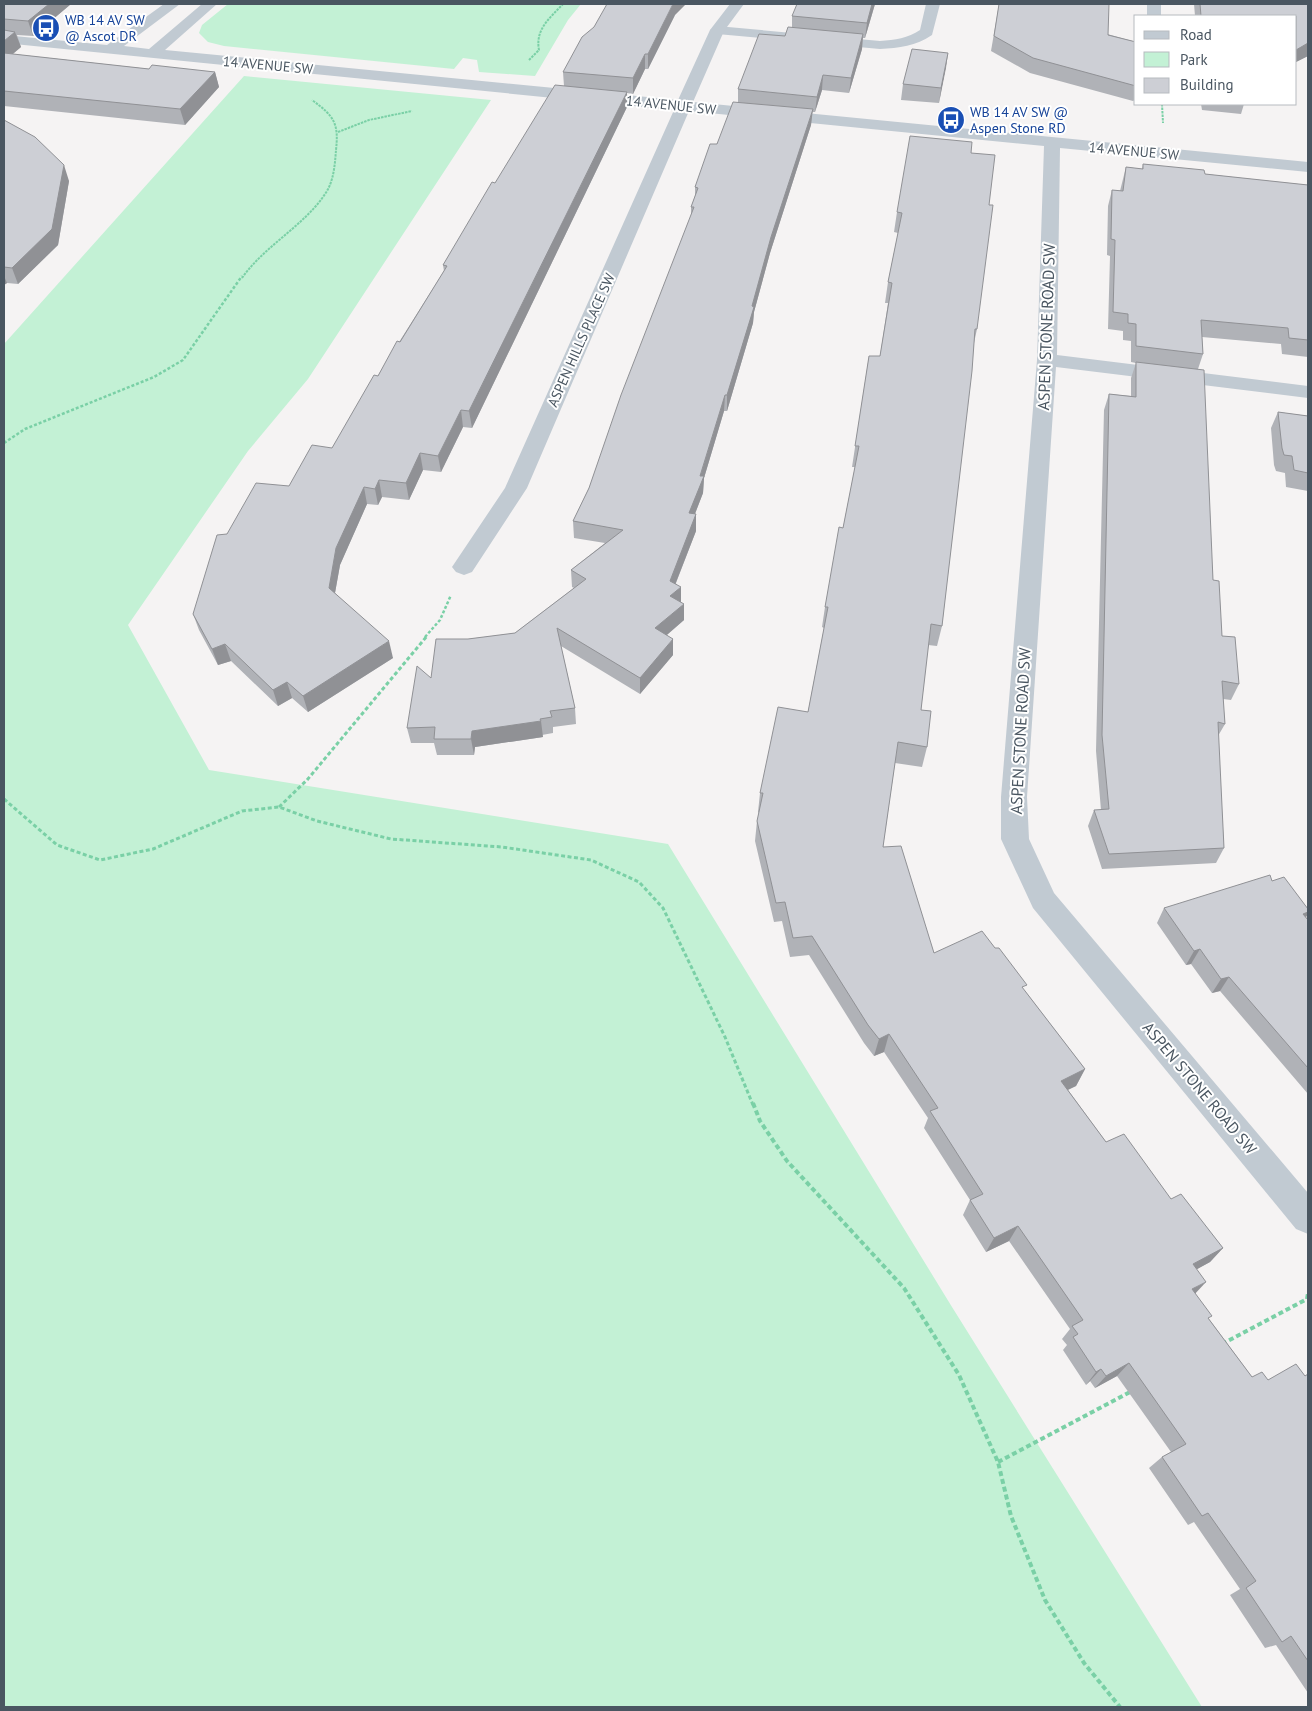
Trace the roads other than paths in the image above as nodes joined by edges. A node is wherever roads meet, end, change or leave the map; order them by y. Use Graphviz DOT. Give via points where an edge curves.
graph roads {
  1 [pos="172,4"];
  2 [pos="210,4"];
  3 [pos="737,4"];
  4 [pos="933,4"];
  5 [pos="717,30"];
  6 [pos="4,39"];
  7 [pos="109,50"];
  8 [pos="152,54"];
  9 [pos="684,106"];
  10 [pos="1052,143"];
  11 [pos="1308,167"];
  12 [pos="1047,360"];
  13 [pos="1308,392"];
  14 [pos="464,567"];
  15 [pos="1308,1218"];
  1 -- 7 [label="street"];
  2 -- 8 [label="street"];
  3 -- 5 [label="street, ASPEN HILLS PLACE SW"];
  4 -- 5 [label="lane" via="927,32 917,40 902,44 880,45"];
  5 -- 9 [label="street, ASPEN HILLS PLACE SW"];
  6 -- 7 [label="street, 14 AVENUE SW"];
  7 -- 8 [label="street, 14 AVENUE SW"];
  8 -- 9 [label="street, 14 AVENUE SW"];
  9 -- 10 [label="street, 14 AVENUE SW"];
  9 -- 14 [label="street, ASPEN HILLS PLACE SW" via="516,488"];
  10 -- 11 [label="street, 14 AVENUE SW"];
  10 -- 12 [label="street, ASPEN STONE ROAD SW"];
  12 -- 13 [label="street"];
  12 -- 15 [label="street, ASPEN STONE ROAD SW" via="1014,797 1015,839 1043,900"];
}
